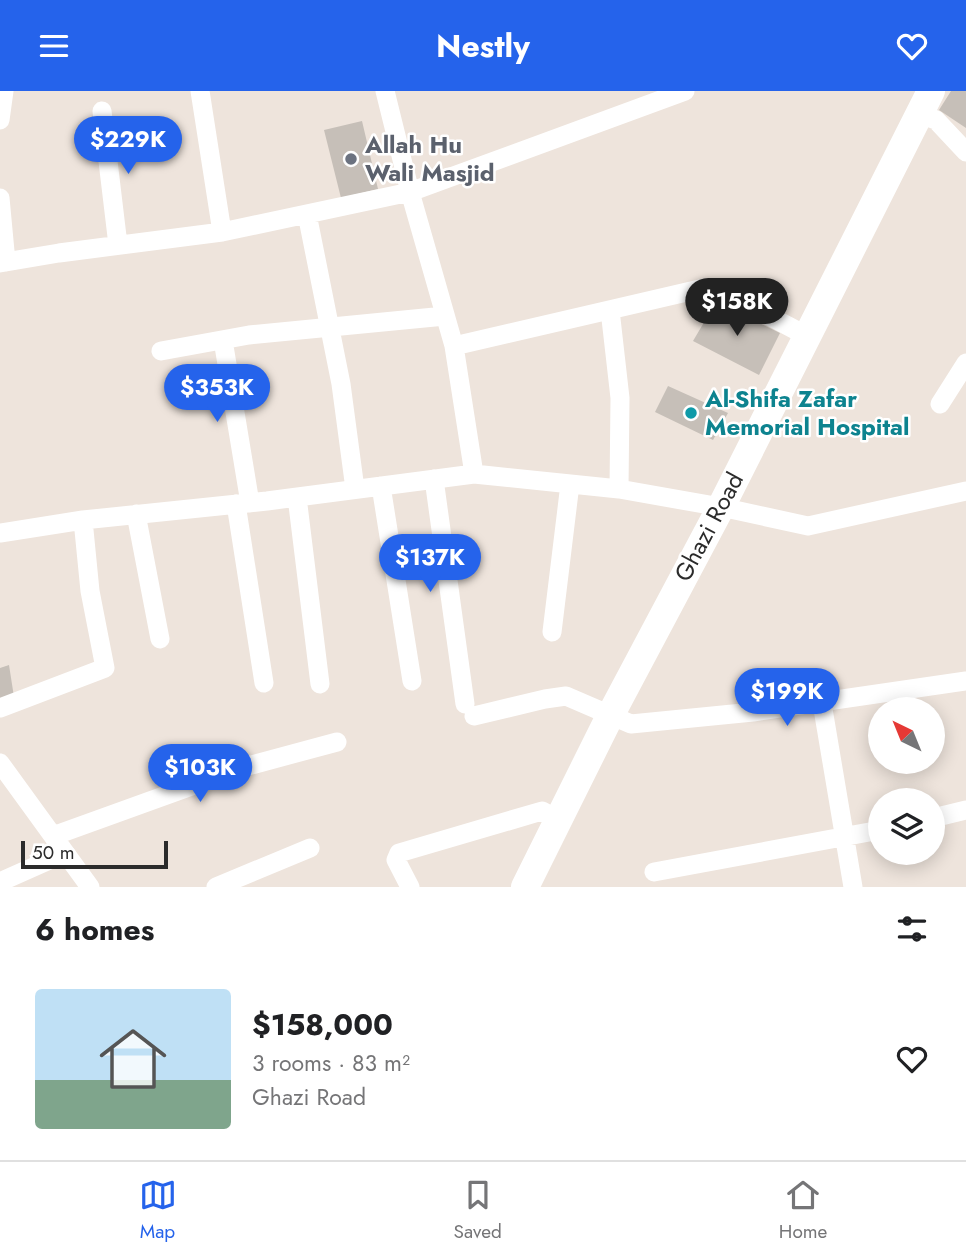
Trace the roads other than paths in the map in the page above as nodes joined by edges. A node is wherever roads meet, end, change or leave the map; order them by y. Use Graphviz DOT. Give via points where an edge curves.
graph roads {
  1 [pos="4,91"];
  2 [pos="200,91"];
  3 [pos="385,91"];
  4 [pos="685,91"];
  5 [pos="663,95"];
  6 [pos="926,103"];
  7 [pos="102,111"];
  8 [pos="0,120"];
  9 [pos="966,152"];
  10 [pos="410,192"];
  11 [pos="0,198"];
  12 [pos="307,214"];
  13 [pos="222,232"];
  14 [pos="118,245"];
  15 [pos="3,262"];
  16 [pos="610,310"];
  17 [pos="445,316"];
  18 [pos="329,325"];
  19 [pos="807,336"];
  20 [pos="223,340"];
  21 [pos="454,346"];
  22 [pos="161,351"];
  23 [pos="966,363"];
  24 [pos="940,404"];
  25 [pos="474,474"];
  26 [pos="434,479"];
  27 [pos="570,484"];
  28 [pos="380,486"];
  29 [pos="355,489"];
  30 [pos="619,489"];
  31 [pos="966,491"];
  32 [pos="297,497"];
  33 [pos="243,503"];
  34 [pos="720,507"];
  35 [pos="136,514"];
  36 [pos="83,520"];
  37 [pos="0,533"];
  38 [pos="551,632"];
  39 [pos="160,639"];
  40 [pos="412,681"];
  41 [pos="966,681"];
  42 [pos="264,683"];
  43 [pos="320,684"];
  44 [pos="822,703"];
  45 [pos="0,708"];
  46 [pos="610,716"];
  47 [pos="337,741"];
  48 [pos="2,768"];
  49 [pos="966,810"];
  50 [pos="945,815"];
  51 [pos="559,820"];
  52 [pos="868,832"];
  53 [pos="53,836"];
  54 [pos="844,837"];
  55 [pos="310,848"];
  56 [pos="65,853"];
  57 [pos="654,872"];
  58 [pos="0,882"];
  59 [pos="90,887"];
  60 [pos="216,887"];
  61 [pos="411,887"];
  62 [pos="525,887"];
  63 [pos="853,887"];
  1 -- 8 [label="street"];
  2 -- 13 [label="street"];
  3 -- 10 [label="street"];
  4 -- 5 [label="street"];
  5 -- 10 [label="street"];
  6 -- 9 [label="street"];
  6 -- 19 [label="main road, Ghazi Road"];
  7 -- 14 [label="street"];
  10 -- 12 [label="street"];
  10 -- 17 [label="street"];
  11 -- 15 [label="street"];
  12 -- 13 [label="street"];
  12 -- 18 [label="street"];
  13 -- 14 [label="street"];
  14 -- 15 [label="street"];
  16 -- 19 [label="street" via="704,288 722,291"];
  16 -- 21 [label="street"];
  16 -- 30 [label="street" via="620,398"];
  17 -- 18 [label="street"];
  17 -- 21 [label="street"];
  18 -- 20 [label="street"];
  18 -- 29 [label="street"];
  19 -- 34 [label="main road, Ghazi Road"];
  20 -- 22 [label="street"];
  20 -- 33 [label="street"];
  21 -- 25 [label="street"];
  23 -- 24 [label="street"];
  25 -- 26 [label="street"];
  25 -- 27 [label="street"];
  26 -- 28 [label="street"];
  26 -- 46 [label="street" via="470,710 566,696"];
  27 -- 30 [label="street"];
  27 -- 38 [label="street"];
  28 -- 29 [label="street"];
  28 -- 40 [label="street"];
  29 -- 32 [label="street"];
  30 -- 34 [label="street"];
  31 -- 34 [label="street" via="808,526"];
  32 -- 33 [label="street"];
  32 -- 43 [label="street"];
  33 -- 35 [label="street"];
  33 -- 42 [label="street"];
  34 -- 46 [label="main road, Ghazi Road"];
  35 -- 36 [label="street"];
  35 -- 39 [label="street"];
  36 -- 37 [label="street"];
  36 -- 45 [label="street" via="90,591 105,668"];
  41 -- 44 [label="street"];
  44 -- 46 [label="street" via="631,724"];
  44 -- 54 [label="street"];
  46 -- 51 [label="main road, Ghazi Road"];
  47 -- 53 [label="street" via="244,767"];
  48 -- 53 [label="street"];
  49 -- 50 [label="street"];
  51 -- 61 [label="street" via="542,811 399,853 396,860"];
  51 -- 62 [label="main road, Ghazi Road"];
  52 -- 54 [label="street"];
  53 -- 56 [label="street"];
  54 -- 57 [label="street"];
  54 -- 63 [label="street"];
  55 -- 60 [label="street"];
  56 -- 58 [label="street"];
  56 -- 59 [label="street"];
}
